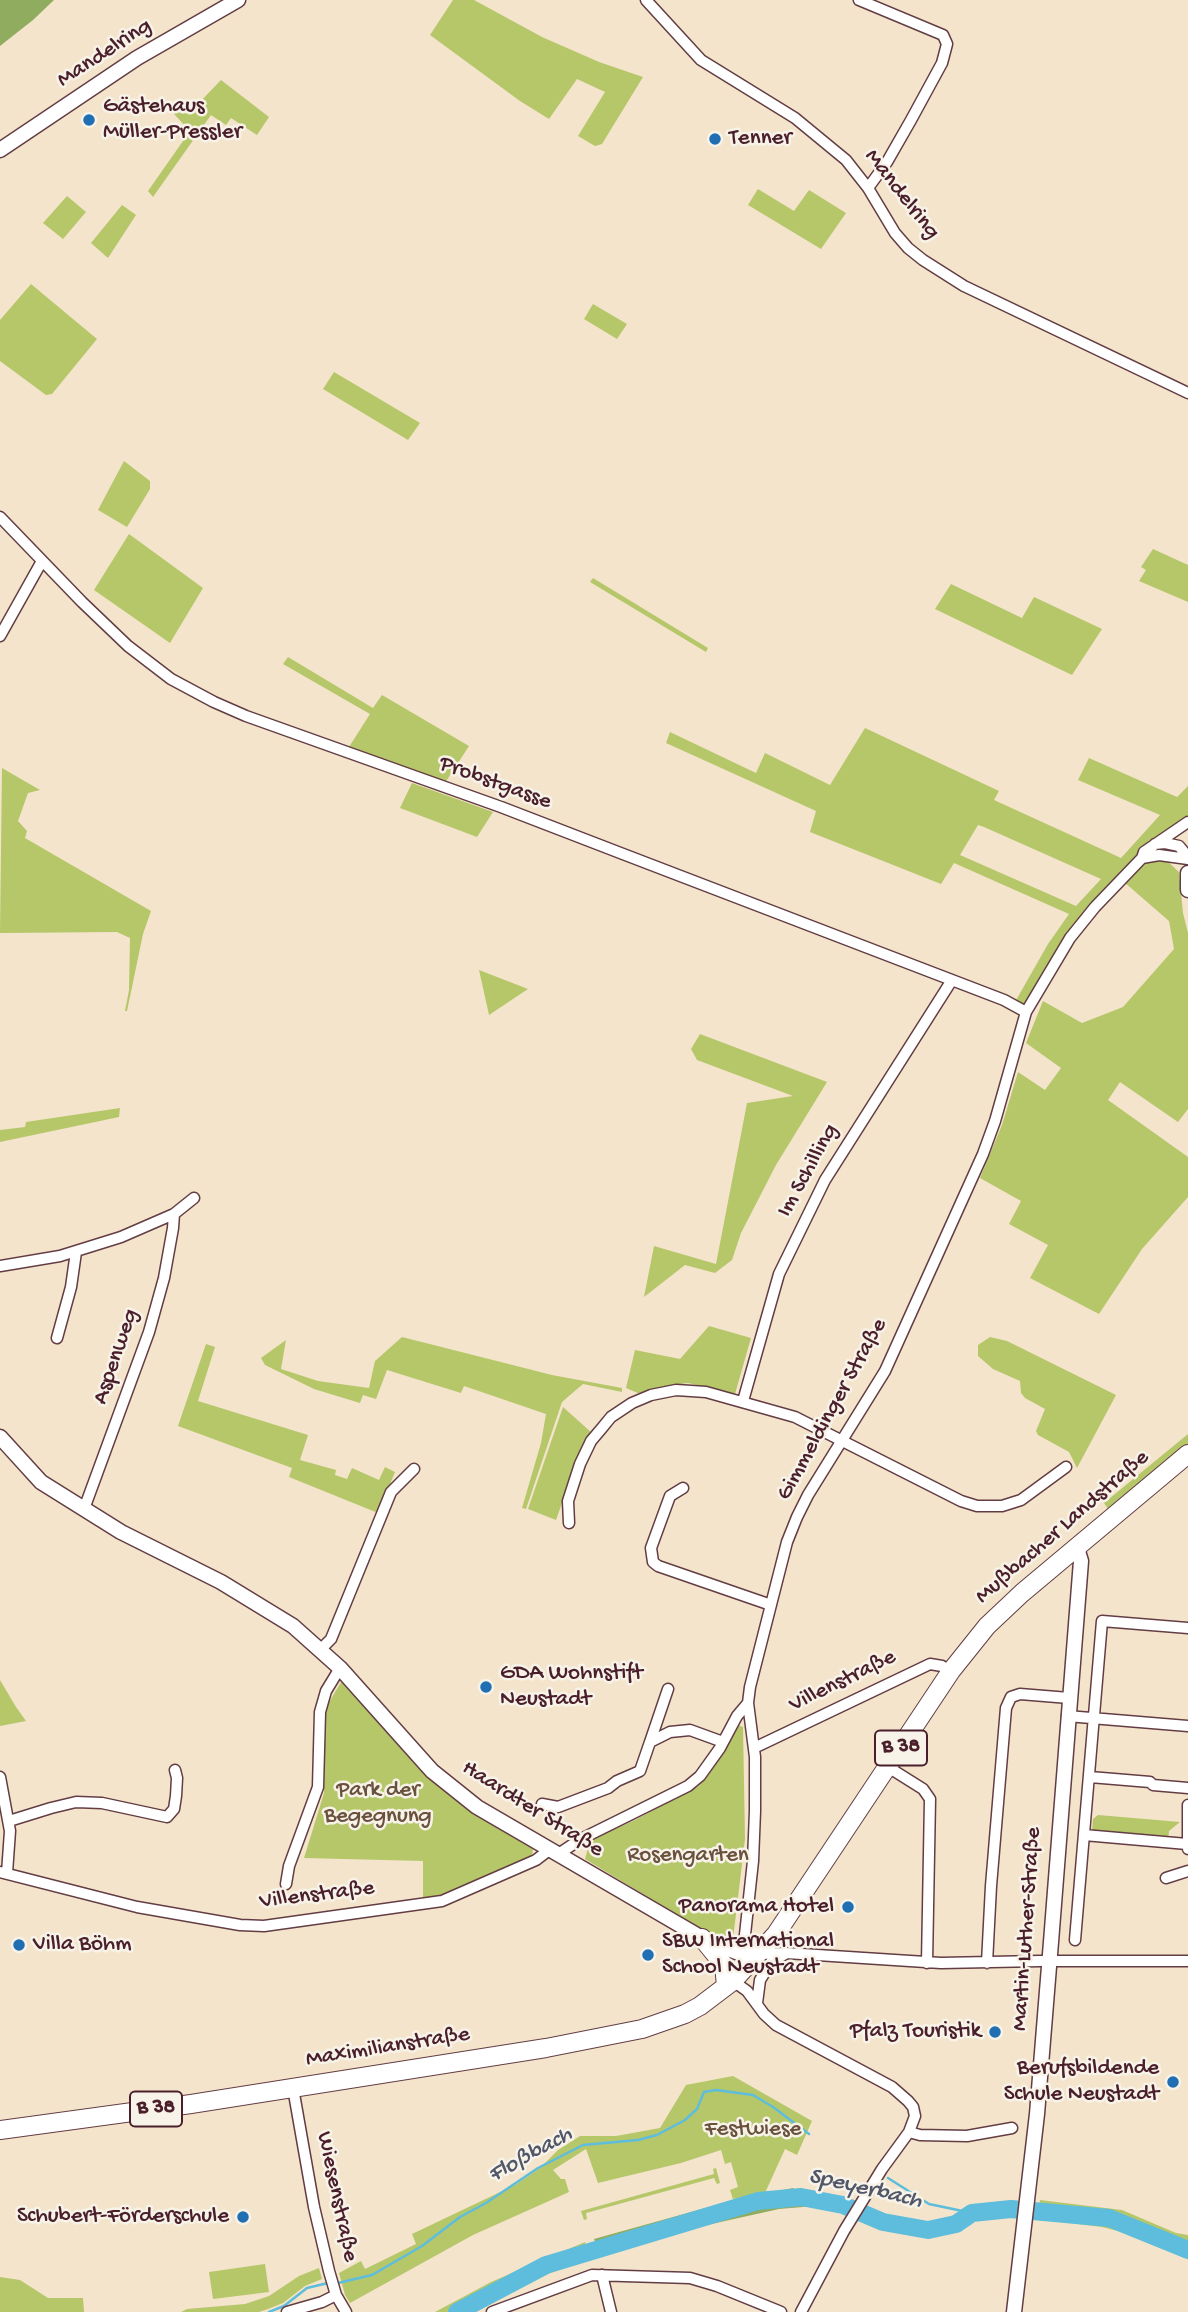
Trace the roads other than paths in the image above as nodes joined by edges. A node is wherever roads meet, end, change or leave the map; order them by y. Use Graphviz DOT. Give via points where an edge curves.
graph roads {
  1 [pos="238,0"];
  2 [pos="646,0"];
  3 [pos="859,0"];
  4 [pos="0,150"];
  5 [pos="868,188"];
  6 [pos="1188,393"];
  7 [pos="0,517"];
  8 [pos="42,561"];
  9 [pos="0,636"];
  10 [pos="1188,822"];
  11 [pos="1155,844"];
  12 [pos="1142,858"];
  13 [pos="1188,858"];
  14 [pos="1188,873"];
  15 [pos="1188,890"];
  16 [pos="952,980"];
  17 [pos="1026,1012"];
  18 [pos="194,1198"];
  19 [pos="174,1214"];
  20 [pos="76,1252"];
  21 [pos="0,1266"];
  22 [pos="57,1338"];
  23 [pos="743,1401"];
  24 [pos="0,1437"];
  25 [pos="842,1440"];
  26 [pos="1188,1454"];
  27 [pos="1066,1467"];
  28 [pos="414,1469"];
  29 [pos="683,1488"];
  30 [pos="84,1509"];
  31 [pos="569,1522"];
  32 [pos="1077,1548"];
  33 [pos="771,1605"];
  34 [pos="1188,1628"];
  35 [pos="321,1649"];
  36 [pos="340,1668"];
  37 [pos="951,1671"];
  38 [pos="668,1689"];
  39 [pos="1069,1698"];
  40 [pos="748,1703"];
  41 [pos="1067,1716"];
  42 [pos="1094,1718"];
  43 [pos="1188,1726"];
  44 [pos="650,1742"];
  45 [pos="723,1742"];
  46 [pos="754,1748"];
  47 [pos="888,1767"];
  48 [pos="175,1770"];
  49 [pos="0,1777"];
  50 [pos="1090,1777"];
  51 [pos="1188,1788"];
  52 [pos="542,1804"];
  53 [pos="1188,1805"];
  54 [pos="5,1815"];
  55 [pos="1188,1815"];
  56 [pos="1084,1835"];
  57 [pos="1187,1847"];
  58 [pos="553,1852"];
  59 [pos="1188,1871"];
  60 [pos="3,1873"];
  61 [pos="1166,1878"];
  62 [pos="286,1884"];
  63 [pos="702,1938"];
  64 [pos="1075,1940"];
  65 [pos="751,1953"];
  66 [pos="786,1953"];
  67 [pos="1049,1961"];
  68 [pos="1188,1961"];
  69 [pos="926,1963"];
  70 [pos="987,1963"];
  71 [pos="729,1984"];
  72 [pos="757,2003"];
  73 [pos="293,2088"];
  74 [pos="1012,2128"];
  75 [pos="0,2130"];
  76 [pos="909,2132"];
  77 [pos="602,2276"];
  78 [pos="334,2286"];
  79 [pos="287,2312"];
  80 [pos="346,2312"];
  81 [pos="492,2312"];
  82 [pos="611,2312"];
  83 [pos="781,2312"];
  84 [pos="801,2312"];
  85 [pos="1014,2312"];
  1 -- 4 [label="street, Mandelring" via="137,58"];
  2 -- 5 [label="street, Mandelring" via="701,60 807,127 846,160"];
  3 -- 5 [label="street" via="943,35 947,44 942,63 911,120"];
  5 -- 6 [label="street, Mandelring" via="895,233 941,273"];
  7 -- 8 [label="street, Probstgasse"];
  8 -- 9 [label="street"];
  8 -- 16 [label="street, Probstgasse" via="135,652 171,679 214,702"];
  10 -- 11 [label="street, Gimmeldinger Straße"];
  11 -- 12 [label="street, Gimmeldinger Straße"];
  11 -- 13 [label="street" via="1179,846"];
  12 -- 13 [label="street"];
  12 -- 17 [label="street, Gimmeldinger Straße" via="1070,938"];
  14 -- 15 [label="street"];
  16 -- 17 [label="street, Probstgasse"];
  16 -- 23 [label="street, Im Schilling" via="825,1180 779,1274"];
  17 -- 25 [label="street, Gimmeldinger Straße" via="983,1154 885,1371"];
  18 -- 19 [label="street"];
  19 -- 20 [label="street"];
  19 -- 30 [label="street, Aspenweg" via="149,1332"];
  20 -- 21 [label="street"];
  20 -- 22 [label="street"];
  23 -- 25 [label="street" via="795,1417"];
  23 -- 31 [label="street" via="676,1390 651,1395 622,1409 591,1441 580,1464 568,1501"];
  24 -- 30 [label="street, Haardter Straße" via="35,1477"];
  25 -- 27 [label="street" via="976,1506 1021,1500"];
  25 -- 33 [label="street, Gimmeldinger Straße" via="797,1517"];
  26 -- 32 [label="main road, Mußbacher Landstraße / B 38"];
  28 -- 35 [label="street" via="391,1492 331,1639"];
  29 -- 33 [label="street" via="670,1496 651,1548 653,1562"];
  30 -- 35 [label="street, Haardter Straße" via="241,1593"];
  32 -- 37 [label="main road, Mußbacher Landstraße / B 38" via="1002,1611"];
  32 -- 39 [label="street, Martin-Luther-Straße" via="1081,1561"];
  33 -- 40 [label="street, Gimmeldinger Straße"];
  34 -- 42 [label="street, Martin-Luther-Straße" via="1102,1620"];
  35 -- 36 [label="street, Haardter Straße"];
  36 -- 58 [label="street, Haardter Straße" via="447,1785"];
  36 -- 62 [label="street" via="320,1712 318,1787"];
  37 -- 46 [label="street, Villenstraße" via="930,1664"];
  37 -- 47 [label="main road, Mußbacher Landstraße / B 38"];
  38 -- 44 [label="street"];
  39 -- 41 [label="street, Martin-Luther-Straße"];
  39 -- 70 [label="street, Martin-Luther-Straße" via="1020,1694 1006,1708"];
  40 -- 45 [label="street, Villenstraße"];
  40 -- 46 [label="street, Gimmeldinger Straße"];
  41 -- 42 [label="street"];
  41 -- 67 [label="street, Martin-Luther-Straße"];
  42 -- 43 [label="street"];
  42 -- 50 [label="street, Martin-Luther-Straße"];
  44 -- 45 [label="street" via="680,1730"];
  44 -- 52 [label="street" via="640,1771 558,1807"];
  45 -- 58 [label="street, Villenstraße" via="701,1776 688,1786"];
  46 -- 65 [label="street, Gimmeldinger Straße"];
  47 -- 65 [label="main road, Mußbacher Landstraße / B 38" via="784,1922"];
  47 -- 69 [label="street" via="923,1789 930,1799"];
  48 -- 54 [label="street" via="174,1809 167,1817 76,1802"];
  49 -- 54 [label="street"];
  50 -- 51 [label="street"];
  50 -- 56 [label="street, Martin-Luther-Straße"];
  53 -- 55 [label="street"];
  54 -- 60 [label="street" via="10,1844"];
  55 -- 57 [label="street"];
  56 -- 57 [label="street"];
  56 -- 64 [label="street, Martin-Luther-Straße"];
  58 -- 60 [label="street, Villenstraße" via="442,1900 264,1926 136,1907"];
  58 -- 63 [label="street, Haardter Straße"];
  59 -- 61 [label="street"];
  63 -- 65 [label="street, Haardter Straße" via="732,1951"];
  63 -- 71 [label="main road" via="724,1965"];
  65 -- 66 [label="street"];
  65 -- 71 [label="main road, Maximilianstraße / B 38"];
  66 -- 69 [label="street"];
  66 -- 72 [label="street" via="772,1961 760,1980"];
  67 -- 68 [label="street"];
  67 -- 70 [label="street"];
  67 -- 85 [label="street, Martin-Luther-Straße"];
  69 -- 70 [label="street"];
  71 -- 72 [label="street" via="747,1991"];
  71 -- 73 [label="main road, Maximilianstraße / B 38" via="685,2014 642,2029"];
  72 -- 76 [label="street" via="776,2025 902,2095 915,2116"];
  73 -- 75 [label="main road, Maximilianstraße / B 38"];
  73 -- 78 [label="street, Wiesenstraße" via="314,2207"];
  74 -- 76 [label="street" via="967,2136"];
  76 -- 84 [label="street" via="851,2221"];
  77 -- 81 [label="street" via="593,2275"];
  77 -- 82 [label="street"];
  77 -- 83 [label="street" via="690,2278"];
  78 -- 79 [label="street" via="322,2302"];
  78 -- 80 [label="street, Wiesenstraße"];
}
